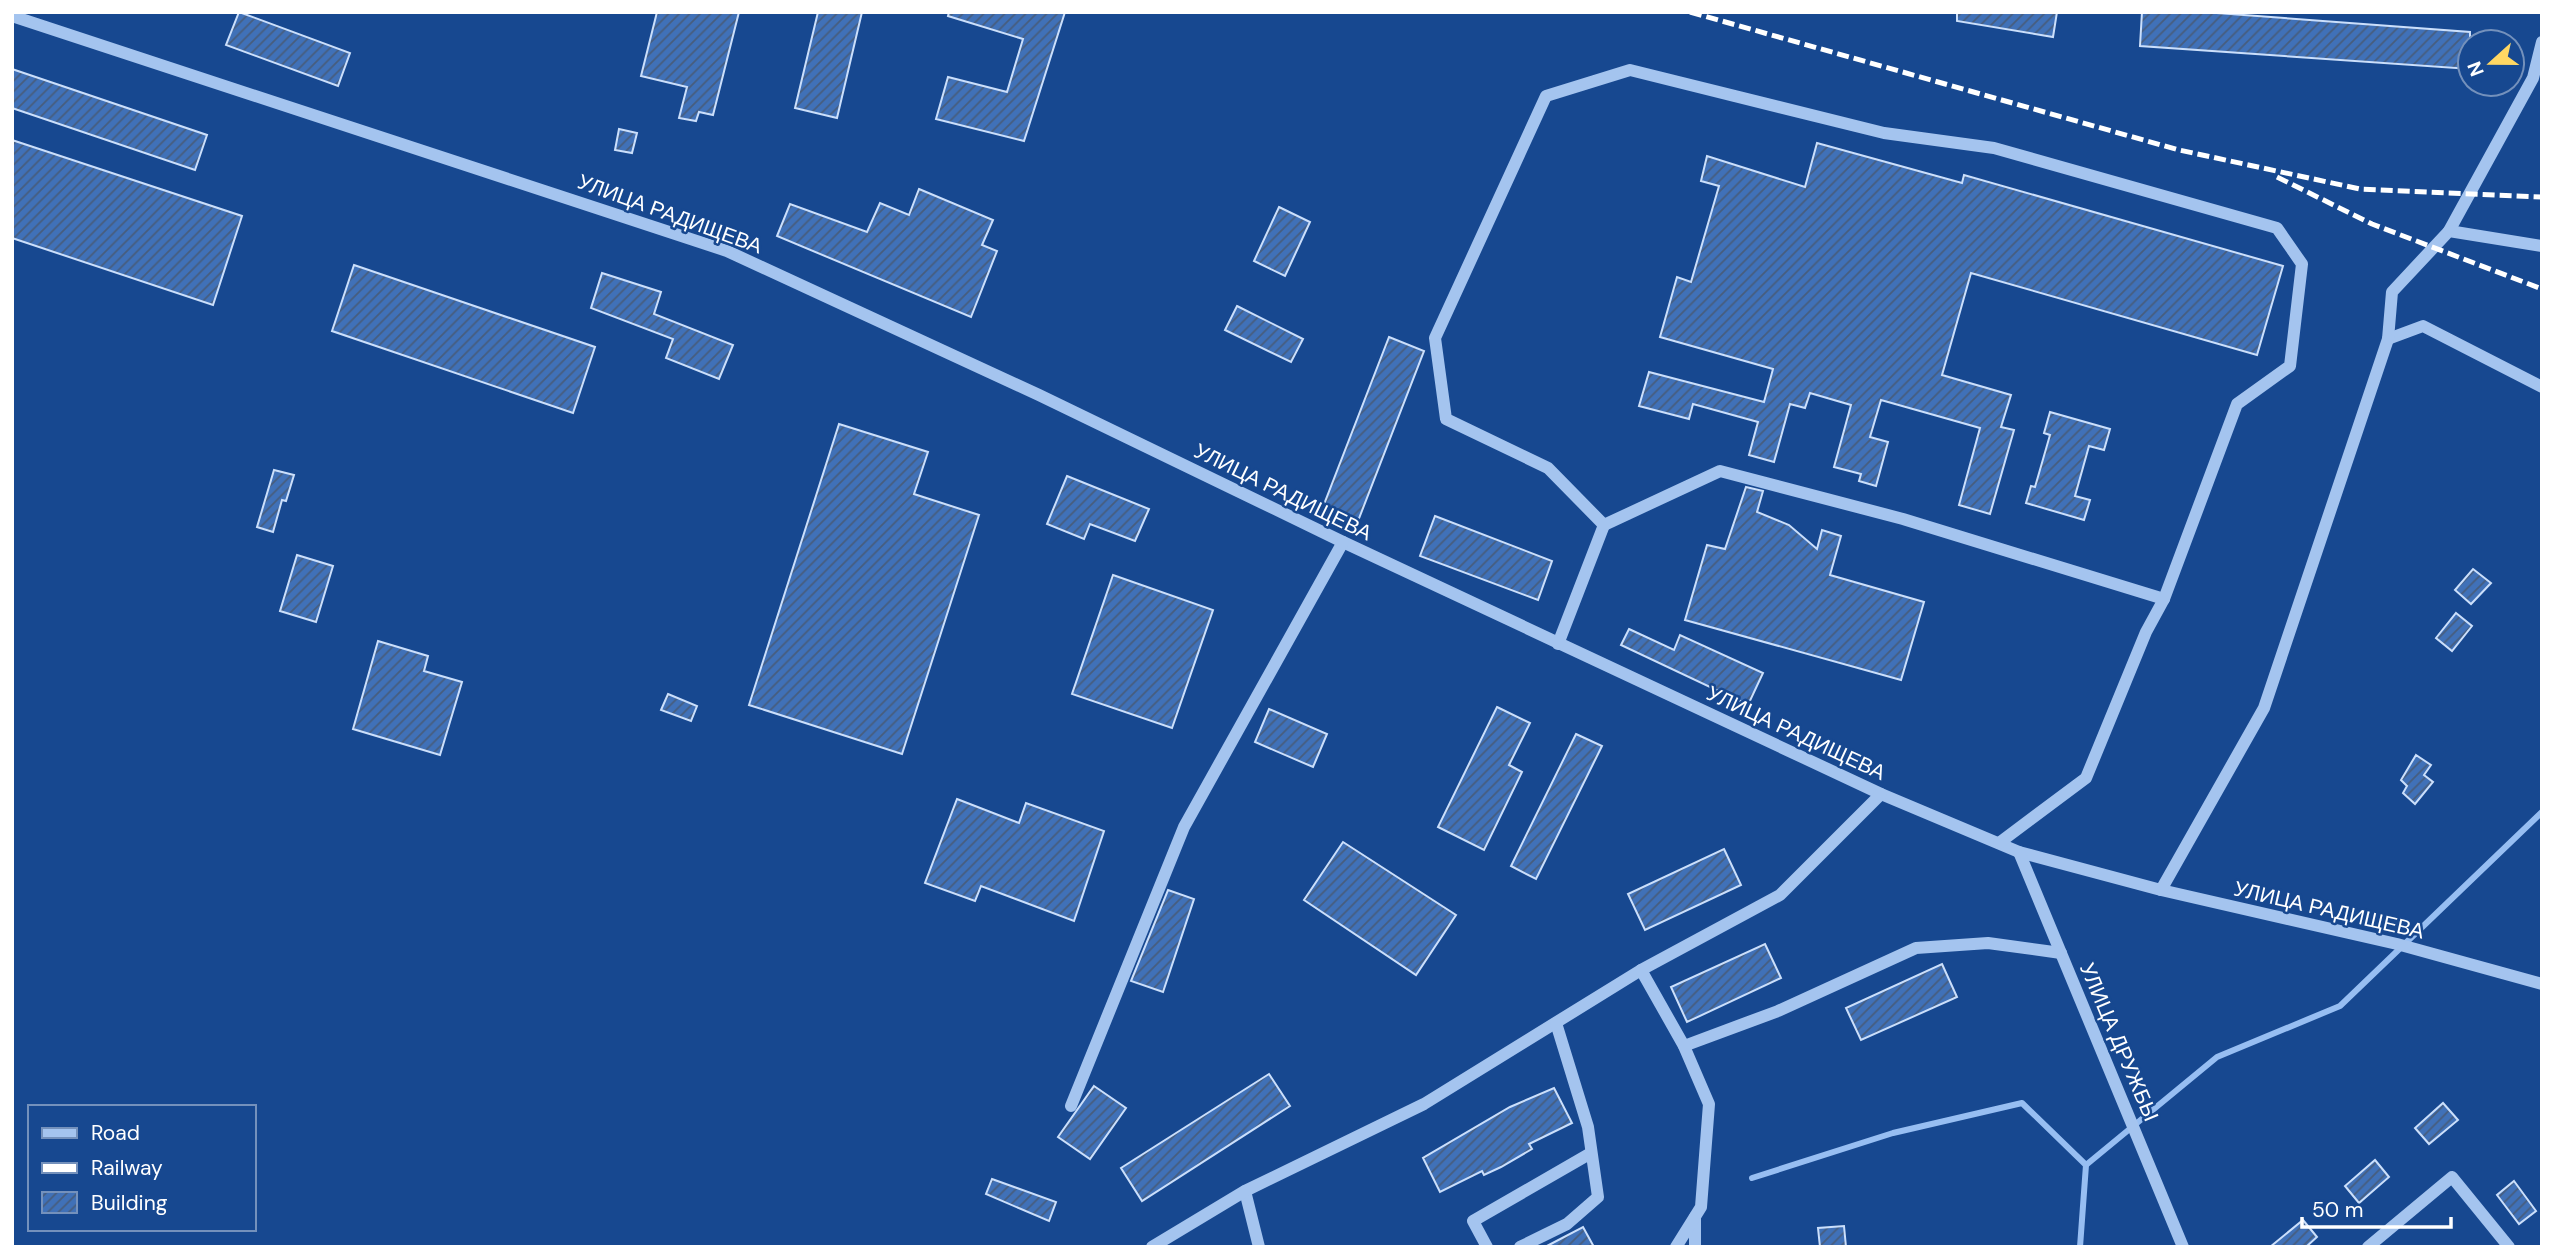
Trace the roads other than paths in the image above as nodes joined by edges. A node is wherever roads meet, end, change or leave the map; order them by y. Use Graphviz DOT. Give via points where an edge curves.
graph roads {
  1 [pos="12,16"];
  2 [pos="2542,42"];
  3 [pos="2449,231"];
  4 [pos="2542,246"];
  5 [pos="2388,338"];
  6 [pos="2542,387"];
  7 [pos="1604,524"];
  8 [pos="1343,542"];
  9 [pos="2164,599"];
  10 [pos="1558,644"];
  11 [pos="1881,794"];
  12 [pos="1999,843"];
  13 [pos="2019,852"];
  14 [pos="2161,890"];
  15 [pos="2061,953"];
  16 [pos="1642,970"];
  17 [pos="2542,984"];
  18 [pos="1556,1023"];
  19 [pos="1684,1046"];
  20 [pos="1071,1106"];
  21 [pos="1591,1153"];
  22 [pos="1245,1191"];
  23 [pos="1695,1217"];
  24 [pos="1152,1247"];
  25 [pos="1259,1247"];
  26 [pos="1487,1247"];
  27 [pos="1520,1247"];
  28 [pos="1676,1247"];
  29 [pos="1695,1247"];
  30 [pos="2183,1247"];
  31 [pos="2368,1247"];
  32 [pos="2509,1247"];
  1 -- 8 [label="street, УЛИЦА РАДИЩЕВА" via="727,251"];
  2 -- 3 [label="street" via="2533,78"];
  3 -- 4 [label="street"];
  3 -- 5 [label="street" via="2392,292"];
  5 -- 6 [label="street" via="2423,326"];
  5 -- 14 [label="street" via="2264,708"];
  7 -- 9 [label="street" via="1720,471 1903,519"];
  7 -- 9 [label="street" via="1548,468 1446,419 1435,338 1546,96 1630,71 1884,133 1994,148 2277,228 2302,264 2290,366 2237,404"];
  7 -- 10 [label="street"];
  8 -- 10 [label="street, УЛИЦА РАДИЩЕВА"];
  8 -- 20 [label="street" via="1184,827"];
  9 -- 12 [label="street" via="2086,778"];
  10 -- 11 [label="street, УЛИЦА РАДИЩЕВА"];
  11 -- 12 [label="street, УЛИЦА РАДИЩЕВА"];
  11 -- 16 [label="street" via="1780,895"];
  12 -- 13 [label="street, УЛИЦА РАДИЩЕВА"];
  13 -- 14 [label="street, УЛИЦА РАДИЩЕВА"];
  13 -- 15 [label="street, УЛИЦА ДРУЖБЫ"];
  14 -- 17 [label="street, УЛИЦА РАДИЩЕВА" via="2397,944"];
  15 -- 19 [label="street" via="1988,943 1916,948 1779,1011"];
  15 -- 30 [label="street, УЛИЦА ДРУЖБЫ"];
  16 -- 18 [label="street"];
  16 -- 19 [label="street"];
  18 -- 21 [label="street" via="1588,1128"];
  18 -- 22 [label="street" via="1424,1104"];
  19 -- 23 [label="street" via="1709,1104 1701,1208"];
  21 -- 26 [label="street" via="1473,1221"];
  21 -- 27 [label="street" via="1598,1197 1567,1224"];
  22 -- 24 [label="street"];
  22 -- 25 [label="street"];
  23 -- 28 [label="street"];
  23 -- 29 [label="street"];
  31 -- 32 [label="street" via="2452,1177"];
}
